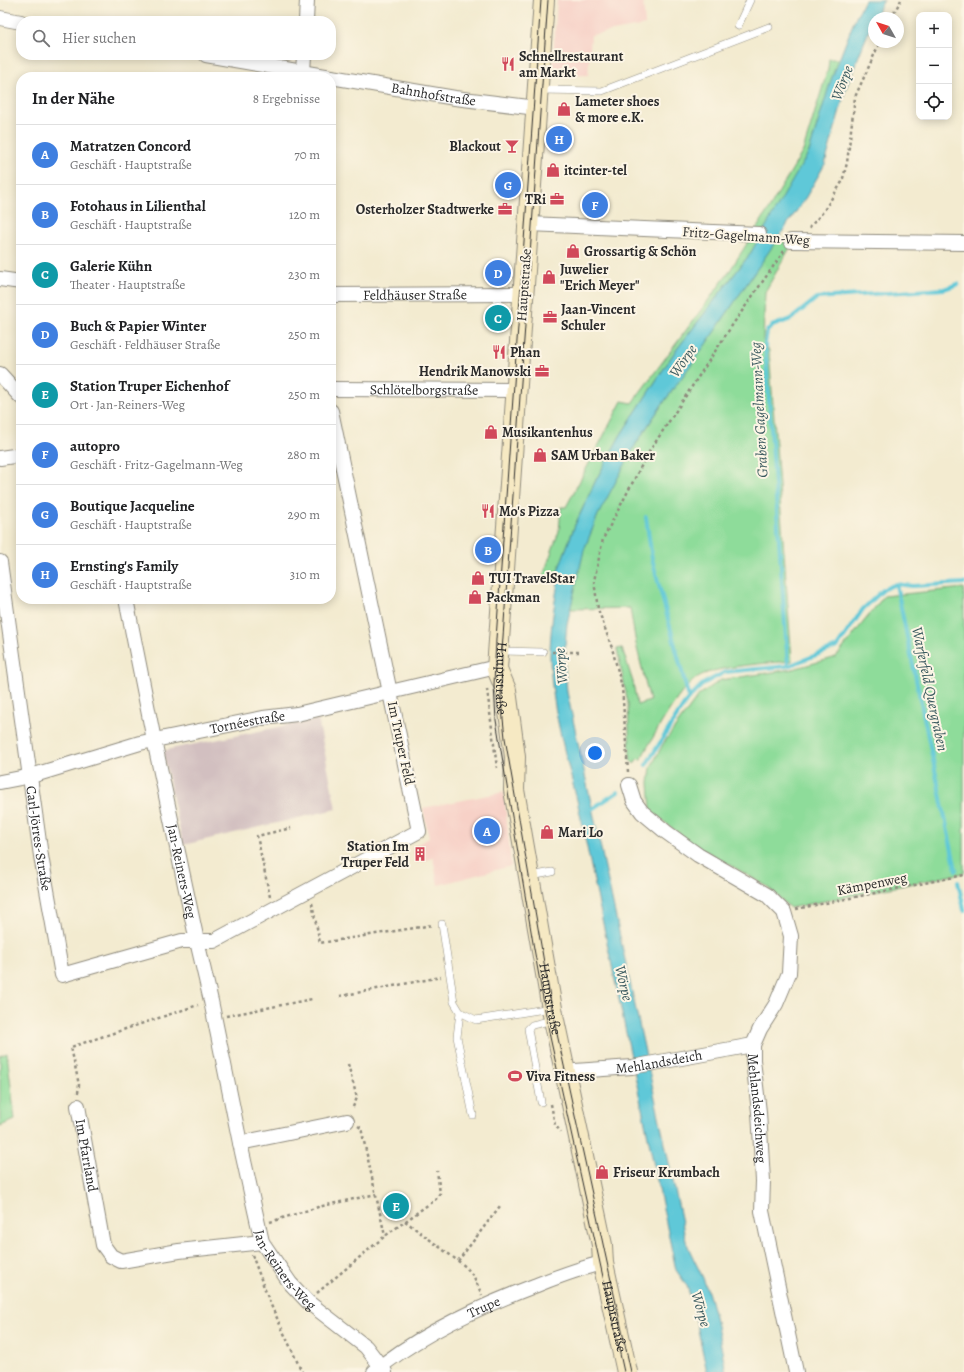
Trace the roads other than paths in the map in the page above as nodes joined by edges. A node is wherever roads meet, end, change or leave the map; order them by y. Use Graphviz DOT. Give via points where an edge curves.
graph roads {
  1 [pos="307,0"];
  2 [pos="544,0"];
  3 [pos="750,0"];
  4 [pos="306,16"];
  5 [pos="0,18"];
  6 [pos="16,21"];
  7 [pos="738,26"];
  8 [pos="769,27"];
  9 [pos="235,60"];
  10 [pos="304,60"];
  11 [pos="303,72"];
  12 [pos="336,78"];
  13 [pos="537,99"];
  14 [pos="528,224"];
  15 [pos="759,234"];
  16 [pos="791,241"];
  17 [pos="964,243"];
  18 [pos="0,279"];
  19 [pos="16,281"];
  20 [pos="523,294"];
  21 [pos="336,295"];
  22 [pos="0,374"];
  23 [pos="336,390"];
  24 [pos="516,390"];
  25 [pos="16,392"];
  26 [pos="336,435"];
  27 [pos="16,456"];
  28 [pos="0,458"];
  29 [pos="0,562"];
  30 [pos="127,604"];
  31 [pos="544,652"];
  32 [pos="498,660"];
  33 [pos="390,691"];
  34 [pos="154,740"];
  35 [pos="31,776"];
  36 [pos="0,782"];
  37 [pos="629,785"];
  38 [pos="552,872"];
  39 [pos="529,876"];
  40 [pos="442,924"];
  41 [pos="197,941"];
  42 [pos="460,1012"];
  43 [pos="553,1014"];
  44 [pos="753,1045"];
  45 [pos="565,1074"];
  46 [pos="541,1102"];
  47 [pos="78,1106"];
  48 [pos="473,1115"];
  49 [pos="347,1121"];
  50 [pos="240,1143"];
  51 [pos="262,1242"];
  52 [pos="603,1263"];
  53 [pos="380,1370"];
  54 [pos="627,1372"];
  55 [pos="796,1372"];
  1 -- 4 [label="street"];
  2 -- 13 [label="street, Hauptstraße"];
  3 -- 7 [label="lane"];
  5 -- 6 [label="street"];
  8 -- 13 [label="lane" via="602,91"];
  9 -- 11 [label="street, Bahnhofstraße"];
  10 -- 11 [label="street"];
  12 -- 13 [label="street, Bahnhofstraße" via="455,98"];
  13 -- 14 [label="street, Hauptstraße"];
  14 -- 15 [label="street, Fritz-Gagelmann-Weg"];
  14 -- 20 [label="street, Hauptstraße"];
  16 -- 17 [label="street, Fritz-Gagelmann-Weg"];
  18 -- 19 [label="street"];
  20 -- 21 [label="street, Feldhäuser Straße"];
  20 -- 24 [label="street, Hauptstraße"];
  22 -- 25 [label="street"];
  23 -- 24 [label="street, Schlötelborgstraße"];
  24 -- 32 [label="street, Hauptstraße"];
  26 -- 33 [label="street, Im Truper Feld"];
  27 -- 28 [label="street"];
  29 -- 35 [label="street, Carl-Jörres-Straße"];
  30 -- 34 [label="street, Jan-Reiners-Weg"];
  31 -- 32 [label="lane"];
  32 -- 33 [label="street, Tornéestraße" via="488,669"];
  32 -- 39 [label="street, Hauptstraße" via="506,690 515,757 514,790"];
  33 -- 34 [label="street, Tornéestraße" via="297,714 263,718"];
  33 -- 41 [label="street, Im Truper Feld" via="420,831 214,941"];
  34 -- 35 [label="street, Tornéestraße"];
  34 -- 41 [label="street, Jan-Reiners-Weg"];
  35 -- 36 [label="street, Tornéestraße"];
  35 -- 41 [label="street, Carl-Jörres-Straße" via="41,856 62,975 182,941"];
  37 -- 44 [label="street, Mehlandsdeichweg" via="634,801 642,812 698,855 768,895 784,912 791,936 789,973 776,1004"];
  38 -- 39 [label="lane"];
  39 -- 43 [label="street, Hauptstraße"];
  40 -- 42 [label="lane" via="454,1002"];
  41 -- 50 [label="street, Jan-Reiners-Weg" via="212,1001"];
  42 -- 43 [label="lane" via="476,1020"];
  42 -- 48 [label="lane" via="456,1037"];
  43 -- 45 [label="street, Hauptstraße"];
  43 -- 46 [label="lane" via="528,1029"];
  44 -- 45 [label="street, Mehlandsdeich" via="632,1067 578,1070"];
  44 -- 55 [label="street, Mehlandsdeichweg" via="763,1181 762,1211"];
  45 -- 52 [label="street, Hauptstraße" via="602,1245"];
  47 -- 51 [label="street, Im Pfarrland" via="103,1245 111,1256 121,1261 179,1251"];
  49 -- 50 [label="street"];
  50 -- 51 [label="street, Jan-Reiners-Weg"];
  51 -- 53 [label="street, Jan-Reiners-Weg" via="279,1269 308,1302 366,1346"];
  52 -- 53 [label="street, Trupe" via="569,1272 486,1304 401,1352"];
  52 -- 54 [label="street, Hauptstraße"];
}
